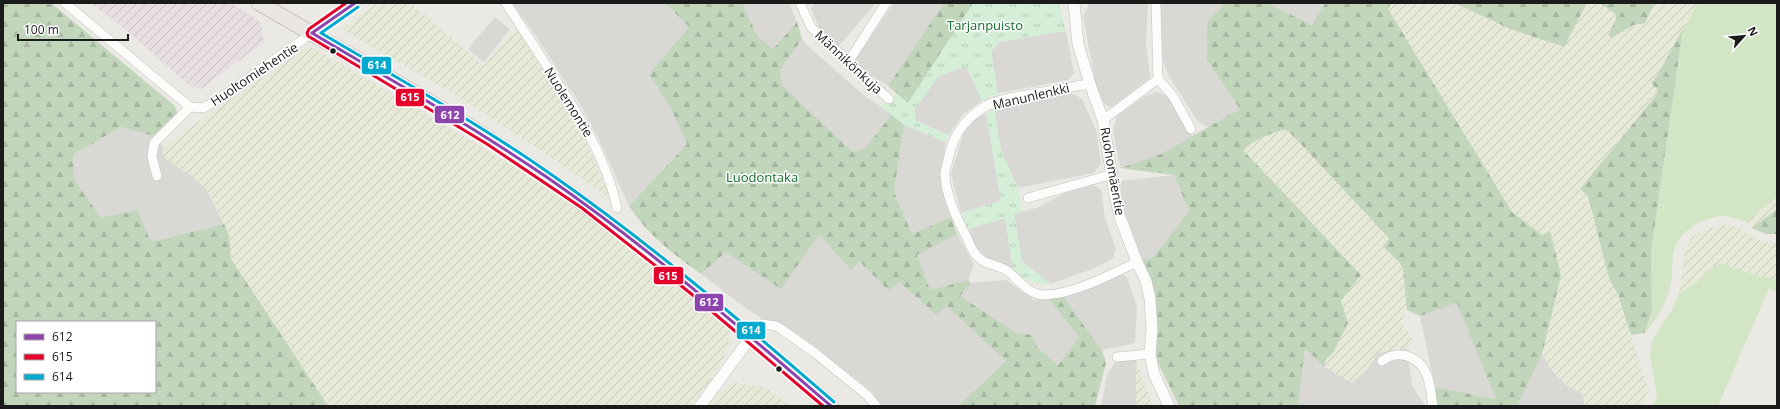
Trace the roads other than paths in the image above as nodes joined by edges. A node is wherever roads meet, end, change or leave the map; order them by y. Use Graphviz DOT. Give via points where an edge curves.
graph roads {
  1 [pos="65,3"];
  2 [pos="259,3"];
  3 [pos="355,3"];
  4 [pos="506,3"];
  5 [pos="800,3"];
  6 [pos="886,3"];
  7 [pos="1074,3"];
  8 [pos="1156,3"];
  9 [pos="312,33"];
  10 [pos="849,61"];
  11 [pos="1158,79"];
  12 [pos="1090,84"];
  13 [pos="889,99"];
  14 [pos="190,107"];
  15 [pos="1103,120"];
  16 [pos="1191,129"];
  17 [pos="1113,174"];
  18 [pos="157,176"];
  19 [pos="1028,198"];
  20 [pos="617,208"];
  21 [pos="1137,262"];
  22 [pos="751,337"];
  23 [pos="1150,354"];
  24 [pos="1117,357"];
  25 [pos="1382,361"];
  26 [pos="700,406"];
  27 [pos="831,406"];
  28 [pos="876,406"];
  29 [pos="1169,406"];
  30 [pos="1433,406"];
  1 -- 14 [label="street"];
  2 -- 9 [label="highway"];
  3 -- 9 [label="street"];
  4 -- 20 [label="street, Nuolemontie" via="593,140"];
  5 -- 10 [label="street, Männikönkuja" via="811,28"];
  6 -- 10 [label="street"];
  7 -- 12 [label="street, Ruohomäentie" via="1078,44"];
  8 -- 11 [label="street"];
  9 -- 14 [label="street, Huoltomiehentie" via="216,101 203,108"];
  9 -- 22 [label="highway" via="470,127 548,178 618,229"];
  10 -- 13 [label="street, Männikönkuja"];
  11 -- 15 [label="street"];
  11 -- 16 [label="street" via="1173,96"];
  12 -- 15 [label="street, Ruohomäentie"];
  12 -- 21 [label="street, Manunlenkki" via="1003,100 987,105 975,114 959,130 950,149 944,174 949,196 956,217 977,257 1008,271 1016,281 1030,291 1045,295 1059,293 1107,277"];
  14 -- 18 [label="street" via="154,143 152,157"];
  15 -- 17 [label="street, Ruohomäentie"];
  17 -- 19 [label="street"];
  17 -- 21 [label="street, Ruohomäentie" via="1120,217"];
  21 -- 23 [label="street, Ruohomäentie" via="1146,281 1150,299"];
  22 -- 26 [label="street"];
  22 -- 27 [label="highway"];
  22 -- 28 [label="street" via="762,324 776,326 815,352 867,395"];
  23 -- 24 [label="street"];
  23 -- 29 [label="street, Ruohomäentie" via="1154,374"];
  25 -- 30 [label="street" via="1390,355 1400,354 1412,359 1428,378"];
}
